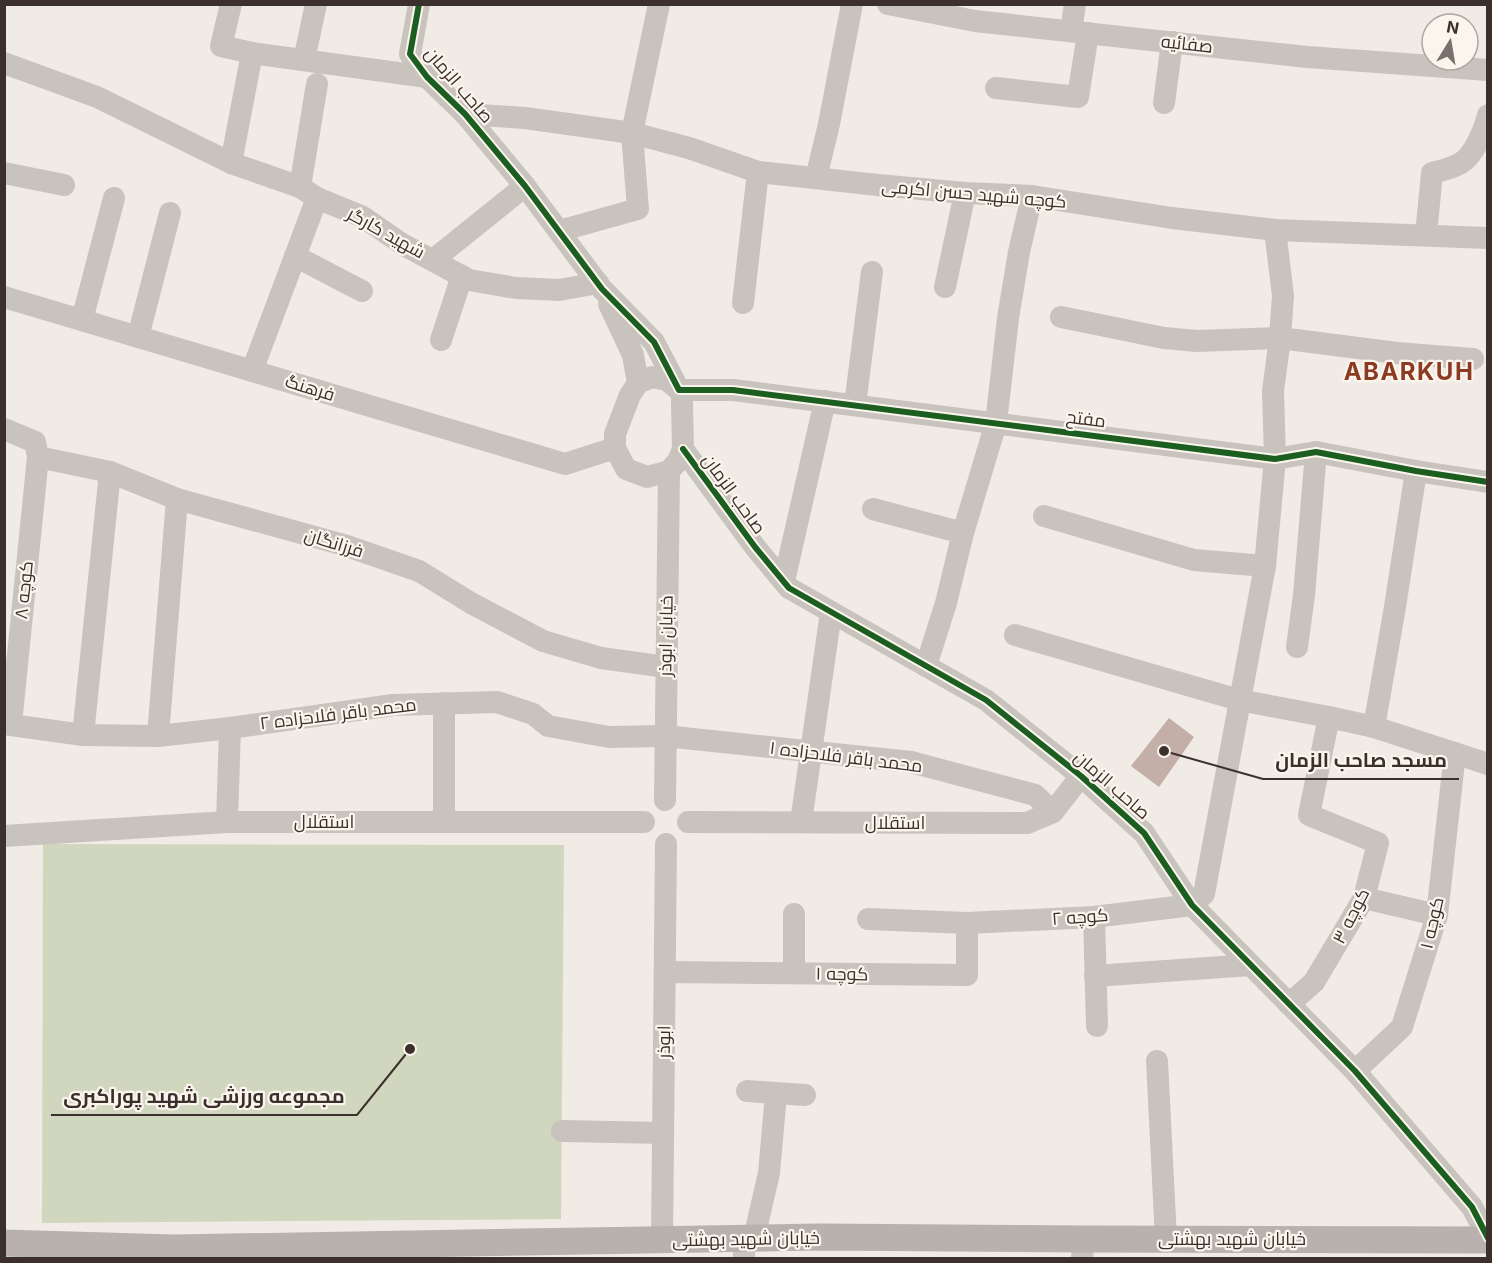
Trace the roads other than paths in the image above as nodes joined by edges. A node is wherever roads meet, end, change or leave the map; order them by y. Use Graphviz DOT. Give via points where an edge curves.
graph roads {
  1 [pos="231,4"];
  2 [pos="316,4"];
  3 [pos="418,4"];
  4 [pos="659,4"];
  5 [pos="852,4"];
  6 [pos="1075,4"];
  7 [pos="890,5"];
  8 [pos="976,13"];
  9 [pos="1080,32"];
  10 [pos="1172,42"];
  11 [pos="252,53"];
  12 [pos="304,60"];
  13 [pos="4,63"];
  14 [pos="1488,70"];
  15 [pos="427,77"];
  16 [pos="317,84"];
  17 [pos="996,88"];
  18 [pos="1164,103"];
  19 [pos="465,114"];
  20 [pos="1488,115"];
  21 [pos="632,133"];
  22 [pos="231,163"];
  23 [pos="758,172"];
  24 [pos="4,173"];
  25 [pos="816,178"];
  26 [pos="64,185"];
  27 [pos="525,186"];
  28 [pos="309,193"];
  29 [pos="965,193"];
  30 [pos="1032,196"];
  31 [pos="114,198"];
  32 [pos="170,213"];
  33 [pos="1275,230"];
  34 [pos="559,231"];
  35 [pos="1426,235"];
  36 [pos="1488,238"];
  37 [pos="295,256"];
  38 [pos="434,260"];
  39 [pos="872,272"];
  40 [pos="462,276"];
  41 [pos="600,286"];
  42 [pos="945,286"];
  43 [pos="362,291"];
  44 [pos="4,297"];
  45 [pos="743,303"];
  46 [pos="1061,316"];
  47 [pos="82,320"];
  48 [pos="138,337"];
  49 [pos="1280,338"];
  50 [pos="441,340"];
  51 [pos="1473,358"];
  52 [pos="252,371"];
  53 [pos="638,383"];
  54 [pos="679,390"];
  55 [pos="825,401"];
  56 [pos="855,405"];
  57 [pos="996,423"];
  58 [pos="4,429"];
  59 [pos="615,448"];
  60 [pos="683,449"];
  61 [pos="1316,452"];
  62 [pos="38,457"];
  63 [pos="1275,459"];
  64 [pos="669,471"];
  65 [pos="1416,471"];
  66 [pos="110,472"];
  67 [pos="1488,482"];
  68 [pos="177,499"];
  69 [pos="873,509"];
  70 [pos="1044,516"];
  71 [pos="963,533"];
  72 [pos="1265,566"];
  73 [pos="784,581"];
  74 [pos="831,612"];
  75 [pos="1015,635"];
  76 [pos="1297,647"];
  77 [pos="926,666"];
  78 [pos="666,667"];
  79 [pos="1239,700"];
  80 [pos="444,703"];
  81 [pos="1329,717"];
  82 [pos="8,724"];
  83 [pos="1374,727"];
  84 [pos="230,728"];
  85 [pos="83,735"];
  86 [pos="158,736"];
  87 [pos="665,736"];
  88 [pos="810,752"];
  89 [pos="1455,753"];
  90 [pos="1488,764"];
  91 [pos="1081,776"];
  92 [pos="664,800"];
  93 [pos="1053,812"];
  94 [pos="227,822"];
  95 [pos="444,822"];
  96 [pos="644,822"];
  97 [pos="688,822"];
  98 [pos="801,822"];
  99 [pos="4,836"];
  100 [pos="666,844"];
  101 [pos="1364,898"];
  102 [pos="1192,905"];
  103 [pos="794,914"];
  104 [pos="1437,915"];
  105 [pos="1094,917"];
  106 [pos="868,919"];
  107 [pos="967,923"];
  108 [pos="1250,965"];
  109 [pos="665,972"];
  110 [pos="794,973"];
  111 [pos="1095,976"];
  112 [pos="1289,1004"];
  113 [pos="1097,1026"];
  114 [pos="1157,1061"];
  115 [pos="1355,1071"];
  116 [pos="747,1091"];
  117 [pos="776,1094"];
  118 [pos="805,1095"];
  119 [pos="562,1131"];
  120 [pos="663,1133"];
  121 [pos="1166,1239"];
  122 [pos="1488,1239"];
  123 [pos="662,1240"];
  124 [pos="8,1242"];
  125 [pos="748,1245"];
  126 [pos="1083,1249"];
  127 [pos="576,1250"];
  1 -- 11 [label="street" via="221,46"];
  2 -- 12 [label="street"];
  3 -- 15 [label="street, صاحب الزمان" via="410,54"];
  4 -- 21 [label="street"];
  5 -- 25 [label="street"];
  6 -- 9 [label="street"];
  7 -- 8 [label="street, صفائیه"];
  8 -- 9 [label="street, صفائیه"];
  9 -- 10 [label="street, صفائیه"];
  9 -- 17 [label="street" via="1078,97"];
  10 -- 14 [label="street, صفائیه" via="1307,57"];
  10 -- 18 [label="street"];
  11 -- 12 [label="street"];
  11 -- 22 [label="street"];
  12 -- 15 [label="street"];
  13 -- 22 [label="street, شهید کارگر" via="97,97"];
  15 -- 19 [label="street, صاحب الزمان"];
  16 -- 28 [label="street"];
  19 -- 21 [label="street, کوچه شهید حسن اکرمی"];
  19 -- 27 [label="street, صاحب الزمان"];
  20 -- 35 [label="street" via="1484,131 1467,159 1432,173"];
  21 -- 23 [label="street, کوچه شهید حسن اکرمی"];
  21 -- 34 [label="street" via="638,209"];
  22 -- 28 [label="street, شهید کارگر"];
  23 -- 25 [label="street, کوچه شهید حسن اکرمی"];
  23 -- 45 [label="street"];
  24 -- 26 [label="street"];
  25 -- 29 [label="street, کوچه شهید حسن اکرمی"];
  27 -- 34 [label="street, صاحب الزمان"];
  27 -- 38 [label="street"];
  28 -- 37 [label="street"];
  28 -- 38 [label="street, شهید کارگر" via="363,217"];
  29 -- 30 [label="street, کوچه شهید حسن اکرمی"];
  29 -- 42 [label="street"];
  30 -- 33 [label="street, کوچه شهید حسن اکرمی"];
  30 -- 57 [label="street" via="1008,318"];
  31 -- 47 [label="street"];
  32 -- 48 [label="street"];
  33 -- 35 [label="street, کوچه شهید حسن اکرمی"];
  33 -- 49 [label="street" via="1283,296"];
  34 -- 41 [label="street, صاحب الزمان"];
  35 -- 36 [label="street, کوچه شهید حسن اکرمی"];
  37 -- 43 [label="street"];
  37 -- 52 [label="street"];
  38 -- 40 [label="street, شهید کارگر"];
  39 -- 56 [label="street"];
  40 -- 41 [label="street, شهید کارگر" via="516,288 560,290"];
  40 -- 50 [label="street"];
  41 -- 53 [label="street" via="633,356"];
  41 -- 54 [label="street" via="654,342"];
  44 -- 47 [label="street, فرهنگ"];
  46 -- 49 [label="street" via="1164,338"];
  47 -- 48 [label="street, فرهنگ"];
  48 -- 52 [label="street, فرهنگ"];
  49 -- 51 [label="street"];
  49 -- 63 [label="street" via="1273,391"];
  52 -- 59 [label="street, فرهنگ" via="565,464"];
  53 -- 54 [label="street" via="651,377 667,380"];
  53 -- 59 [label="street" via="615,434"];
  54 -- 55 [label="street, مفتح" via="733,390"];
  54 -- 60 [label="street"];
  55 -- 56 [label="street, مفتح"];
  55 -- 73 [label="street"];
  56 -- 57 [label="street, مفتح"];
  57 -- 63 [label="street, مفتح"];
  57 -- 71 [label="street"];
  58 -- 62 [label="street" via="35,442"];
  59 -- 64 [label="street" via="626,469 647,477"];
  60 -- 64 [label="street"];
  60 -- 73 [label="street, صاحب الزمان"];
  61 -- 63 [label="street, مفتح"];
  61 -- 65 [label="street, مفتح"];
  61 -- 76 [label="street" via="1305,596"];
  62 -- 66 [label="street, فرزانگان"];
  62 -- 82 [label="street, کوچه ۸"];
  63 -- 72 [label="street"];
  64 -- 78 [label="street, خیابان ابوذر"];
  65 -- 67 [label="street, مفتح"];
  65 -- 83 [label="street"];
  66 -- 68 [label="street, فرزانگان"];
  66 -- 85 [label="street"];
  68 -- 78 [label="street, فرزانگان" via="344,545 419,571 543,641 601,658"];
  68 -- 86 [label="street"];
  69 -- 71 [label="street"];
  70 -- 72 [label="street" via="1194,560"];
  71 -- 77 [label="street"];
  72 -- 79 [label="street"];
  73 -- 74 [label="street, صاحب الزمان" via="789,588"];
  74 -- 77 [label="street, صاحب الزمان"];
  74 -- 88 [label="street"];
  75 -- 79 [label="street"];
  77 -- 91 [label="street, صاحب الزمان" via="986,700"];
  78 -- 87 [label="street, خیابان ابوذر"];
  79 -- 81 [label="street"];
  79 -- 102 [label="street" via="1204,894"];
  80 -- 84 [label="street, محمد باقر فلاحزاده ۲" via="393,705"];
  80 -- 87 [label="street, محمد باقر فلاحزاده ۲" via="497,702 533,714 548,726 609,737"];
  80 -- 95 [label="street"];
  81 -- 83 [label="street"];
  81 -- 101 [label="street, کوچه ۳" via="1309,815 1378,843"];
  82 -- 85 [label="street, محمد باقر فلاحزاده ۲"];
  83 -- 89 [label="street"];
  84 -- 86 [label="street, محمد باقر فلاحزاده ۲"];
  84 -- 94 [label="street"];
  85 -- 86 [label="street, محمد باقر فلاحزاده ۲"];
  87 -- 88 [label="street, محمد باقر فلاحزاده ۱"];
  87 -- 92 [label="street, خیابان ابوذر"];
  88 -- 93 [label="street, محمد باقر فلاحزاده ۱" via="911,762 1035,795"];
  88 -- 98 [label="street"];
  89 -- 90 [label="street"];
  89 -- 104 [label="street, کوچه ۱"];
  91 -- 93 [label="street"];
  91 -- 102 [label="street, صاحب الزمان" via="1144,833"];
  92 -- 96 [label="street" via="649,808"];
  92 -- 97 [label="street" via="675,801 686,810"];
  93 -- 98 [label="street, استقلال" via="1027,823"];
  94 -- 95 [label="street, استقلال"];
  94 -- 99 [label="street, استقلال"];
  95 -- 96 [label="street, استقلال"];
  96 -- 100 [label="street" via="647,834 657,843"];
  97 -- 98 [label="street, استقلال"];
  97 -- 100 [label="street" via="684,837"];
  100 -- 109 [label="street, ابوذر"];
  101 -- 104 [label="street"];
  101 -- 112 [label="street, کوچه ۳" via="1314,982"];
  102 -- 105 [label="street, کوچه ۲"];
  102 -- 108 [label="street, صاحب الزمان"];
  103 -- 110 [label="street"];
  104 -- 115 [label="street, کوچه ۱" via="1402,1027"];
  105 -- 107 [label="street, کوچه ۲"];
  105 -- 111 [label="street"];
  106 -- 107 [label="street, کوچه ۲"];
  107 -- 110 [label="street, کوچه ۱" via="967,975"];
  108 -- 111 [label="street"];
  108 -- 112 [label="street, صاحب الزمان"];
  109 -- 110 [label="street, کوچه ۱"];
  109 -- 120 [label="street, ابوذر"];
  111 -- 113 [label="street"];
  112 -- 115 [label="street, صاحب الزمان"];
  114 -- 121 [label="street"];
  115 -- 122 [label="street, صاحب الزمان" via="1472,1207"];
  116 -- 117 [label="street"];
  117 -- 118 [label="street"];
  117 -- 125 [label="street" via="769,1173"];
  119 -- 120 [label="street"];
  120 -- 123 [label="street, ابوذر"];
  121 -- 122 [label="main road, خیابان شهید بهشتی"];
  121 -- 126 [label="main road, خیابان شهید بهشتی"];
  123 -- 125 [label="main road, خیابان شهید بهشتی"];
  123 -- 127 [label="main road, خیابان شهید بهشتی"];
  124 -- 127 [label="main road, خیابان شهید بهشتی" via="174,1248"];
  125 -- 126 [label="main road, خیابان شهید بهشتی" via="831,1237"];
}
